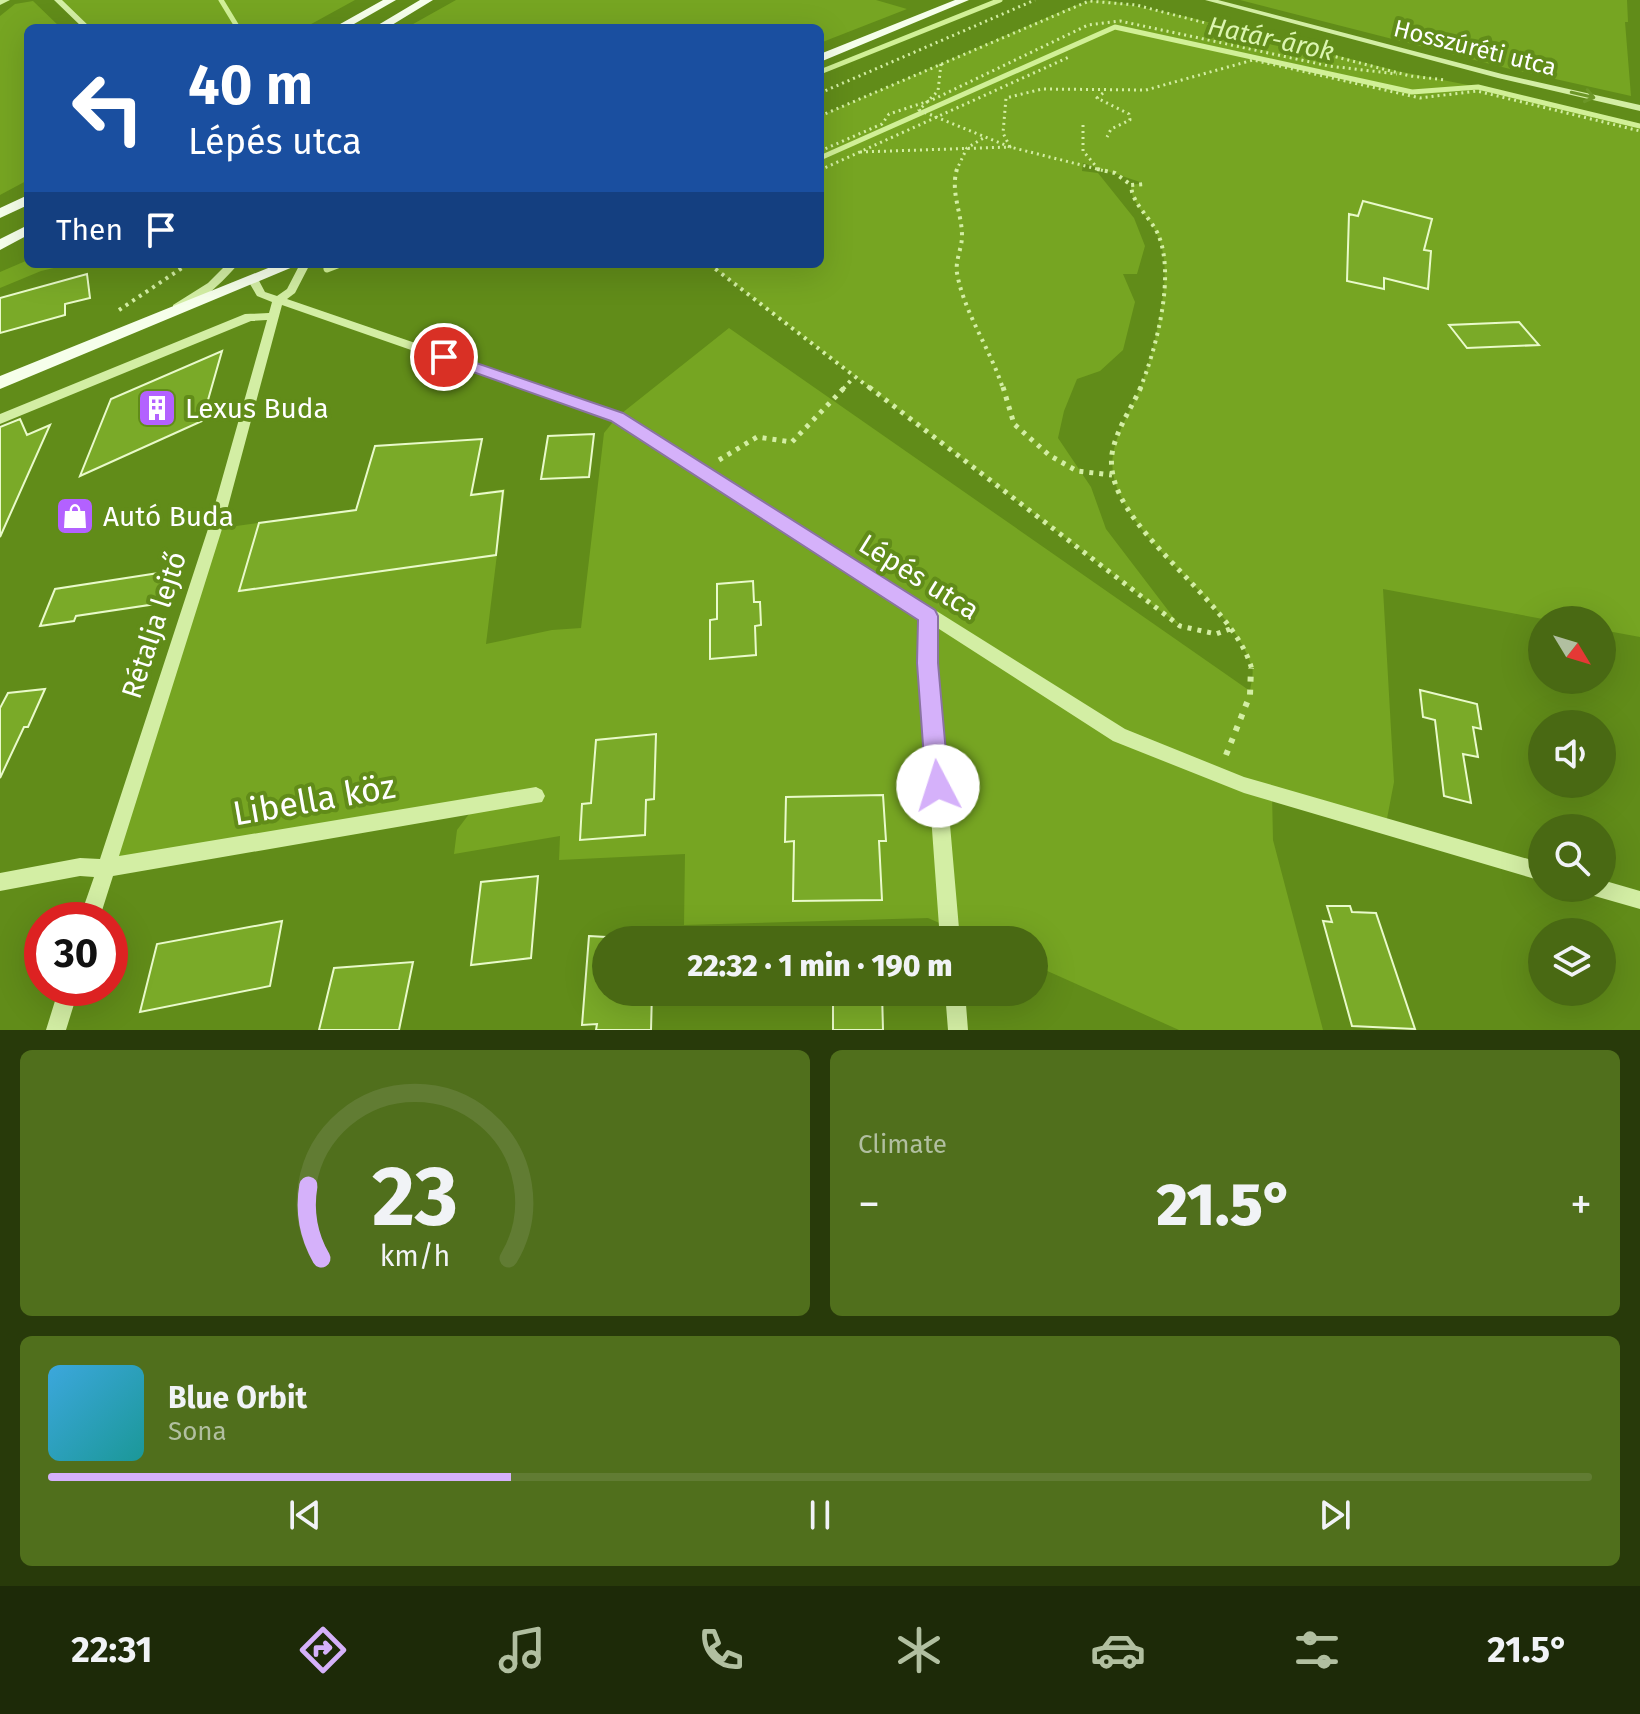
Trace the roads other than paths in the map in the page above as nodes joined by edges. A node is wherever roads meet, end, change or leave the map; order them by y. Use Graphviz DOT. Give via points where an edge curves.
graph roads {
  1 [pos="6,0"];
  2 [pos="58,0"];
  3 [pos="391,0"];
  4 [pos="428,0"];
  5 [pos="964,0"];
  6 [pos="1209,0"];
  7 [pos="0,3"];
  8 [pos="83,24"];
  9 [pos="346,24"];
  10 [pos="386,24"];
  11 [pos="824,56"];
  12 [pos="1640,108"];
  13 [pos="24,201"];
  14 [pos="0,214"];
  15 [pos="24,231"];
  16 [pos="0,245"];
  17 [pos="229,268"];
  18 [pos="282,268"];
  19 [pos="303,268"];
  20 [pos="253,279"];
  21 [pos="277,308"];
  22 [pos="152,319"];
  23 [pos="0,383"];
  24 [pos="0,419"];
  25 [pos="928,616"];
  26 [pos="536,796"];
  27 [pos="104,868"];
  28 [pos="1528,868"];
  29 [pos="0,882"];
  30 [pos="1616,893"];
  31 [pos="1640,900"];
  32 [pos="94,902"];
  33 [pos="949,926"];
  34 [pos="63,1006"];
  35 [pos="956,1006"];
  36 [pos="56,1030"];
  37 [pos="958,1030"];
  1 -- 7 [label="street"];
  2 -- 8 [label="street"];
  3 -- 9 [label="main road"];
  4 -- 10 [label="main road"];
  5 -- 11 [label="main road"];
  6 -- 12 [label="street, Hosszúréti utca, one-way"];
  13 -- 14 [label="main road"];
  15 -- 16 [label="main road"];
  17 -- 22 [label="street" via="212,285"];
  18 -- 20 [label="main road"];
  19 -- 21 [label="street"];
  20 -- 21 [label="street"];
  20 -- 22 [label="main road"];
  21 -- 24 [label="street"];
  21 -- 25 [label="street, Lépés utca" via="617,417"];
  21 -- 27 [label="street, Rétalja lejtő" via="215,529"];
  22 -- 23 [label="main road"];
  25 -- 28 [label="street, Lépés utca" via="1119,735 1244,785"];
  25 -- 33 [label="street"];
  26 -- 27 [label="street, Libella köz"];
  27 -- 29 [label="street, Libella köz" via="80,867"];
  27 -- 32 [label="street, Rétalja lejtő"];
  30 -- 31 [label="street"];
  34 -- 36 [label="street"];
  35 -- 37 [label="street"];
}
